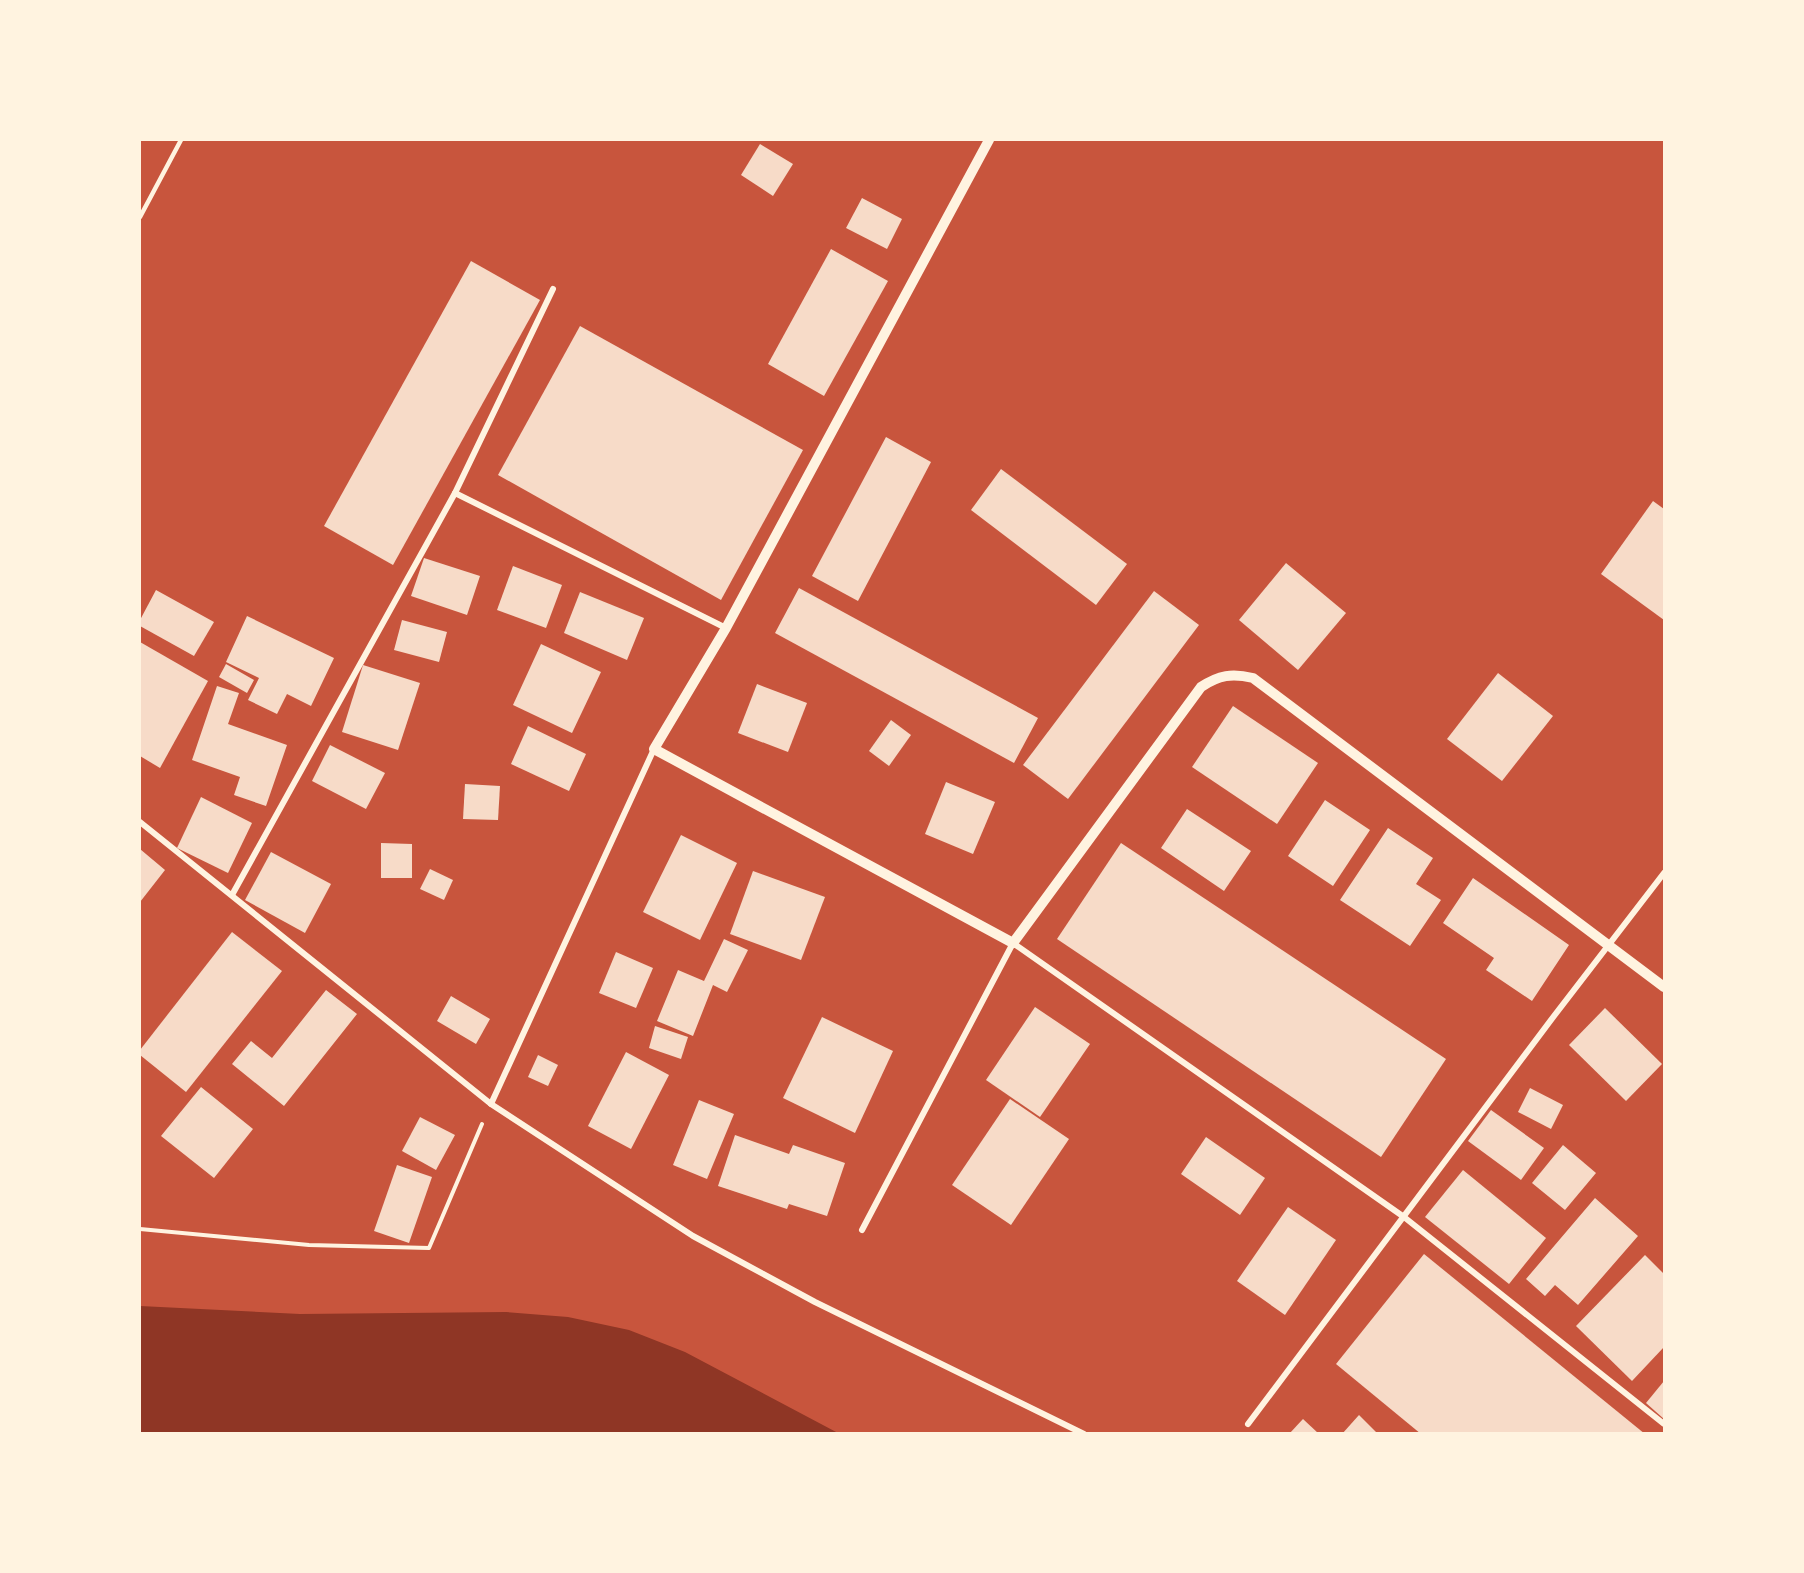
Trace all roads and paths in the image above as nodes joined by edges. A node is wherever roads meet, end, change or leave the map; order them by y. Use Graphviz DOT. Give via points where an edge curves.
graph roads {
  1 [pos="181,140"];
  2 [pos="989,140"];
  3 [pos="140,217"];
  4 [pos="553,289"];
  5 [pos="454,493"];
  6 [pos="726,628"];
  7 [pos="654,749"];
  8 [pos="140,822"];
  9 [pos="1665,873"];
  10 [pos="232,895"];
  11 [pos="1013,943"];
  12 [pos="1608,946"];
  13 [pos="1665,987"];
  14 [pos="491,1104"];
  15 [pos="1404,1217"];
  16 [pos="140,1229"];
  17 [pos="862,1230"];
  18 [pos="1248,1424"];
  19 [pos="1665,1424"];
  20 [pos="1084,1434"];
  1 -- 3 [label="lane"];
  2 -- 6 [label="street"];
  4 -- 5 [label="street"];
  5 -- 6 [label="street"];
  5 -- 10 [label="street"];
  6 -- 7 [label="street"];
  7 -- 11 [label="street"];
  7 -- 14 [label="street"];
  8 -- 10 [label="street"];
  9 -- 12 [label="street"];
  10 -- 14 [label="street"];
  11 -- 12 [label="street" via="1201,687 1217,676 1236,674 1253,678"];
  11 -- 15 [label="street"];
  11 -- 17 [label="street"];
  12 -- 13 [label="street"];
  12 -- 15 [label="street"];
  14 -- 16 [label="path" via="429,1248 309,1245"];
  14 -- 20 [label="street" via="693,1236 815,1302"];
  15 -- 18 [label="street"];
  15 -- 19 [label="street"];
}
